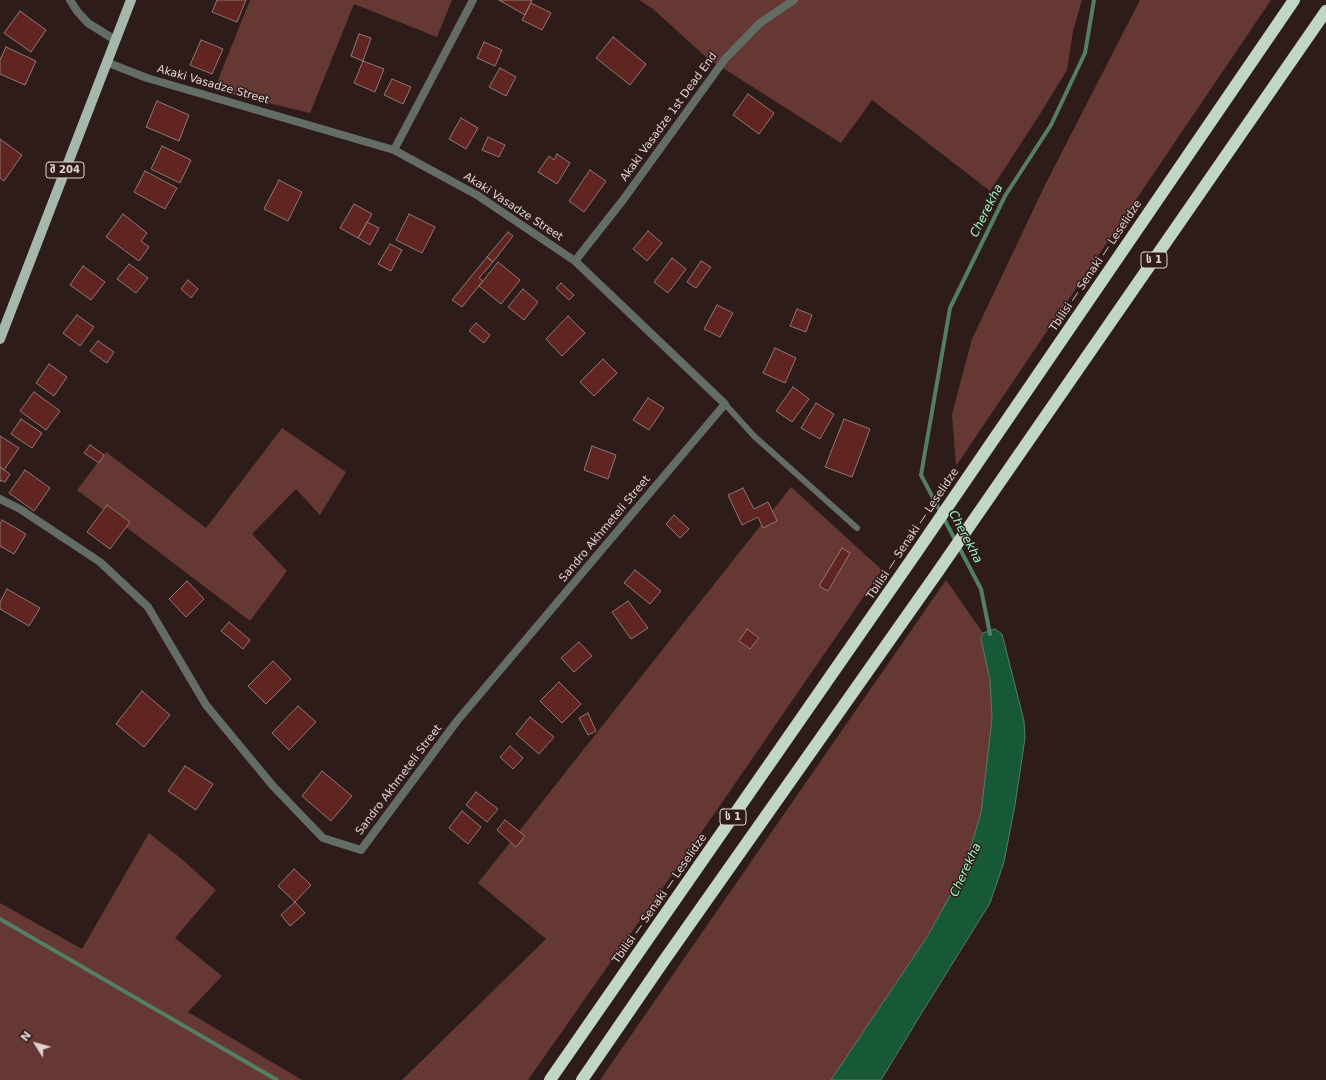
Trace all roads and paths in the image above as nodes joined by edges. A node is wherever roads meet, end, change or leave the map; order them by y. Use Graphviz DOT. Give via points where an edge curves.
graph roads {
  1 [pos="70,0"];
  2 [pos="131,0"];
  3 [pos="473,0"];
  4 [pos="794,0"];
  5 [pos="1294,0"];
  6 [pos="1326,11"];
  7 [pos="115,40"];
  8 [pos="106,62"];
  9 [pos="394,150"];
  10 [pos="575,260"];
  11 [pos="2,324"];
  12 [pos="0,339"];
  13 [pos="725,404"];
  14 [pos="0,499"];
  15 [pos="857,528"];
  16 [pos="550,1080"];
  17 [pos="582,1080"];
  1 -- 7 [label="street" via="88,23"];
  2 -- 7 [label="main road, შ 204"];
  3 -- 9 [label="street"];
  4 -- 10 [label="street, Akaki Vasadze 1st Dead End" via="760,23 725,59 623,200"];
  5 -- 16 [label="highway, Tbilisi — Senaki — Leselidze / ს 1" via="916,553"];
  6 -- 17 [label="highway, ს 1" via="982,509"];
  7 -- 8 [label="main road, შ 204"];
  8 -- 9 [label="street, Akaki Vasadze Street" via="147,78"];
  8 -- 11 [label="main road, შ 204"];
  9 -- 10 [label="street, Akaki Vasadze Street" via="477,194"];
  10 -- 13 [label="street, Akaki Vasadze Street"];
  11 -- 12 [label="main road, შ 204"];
  13 -- 14 [label="street, Sandro Akhmeteli Street" via="457,721 361,850 323,838 273,786 206,704 148,607 100,562 20,509"];
  13 -- 15 [label="lane" via="754,436"];
}
